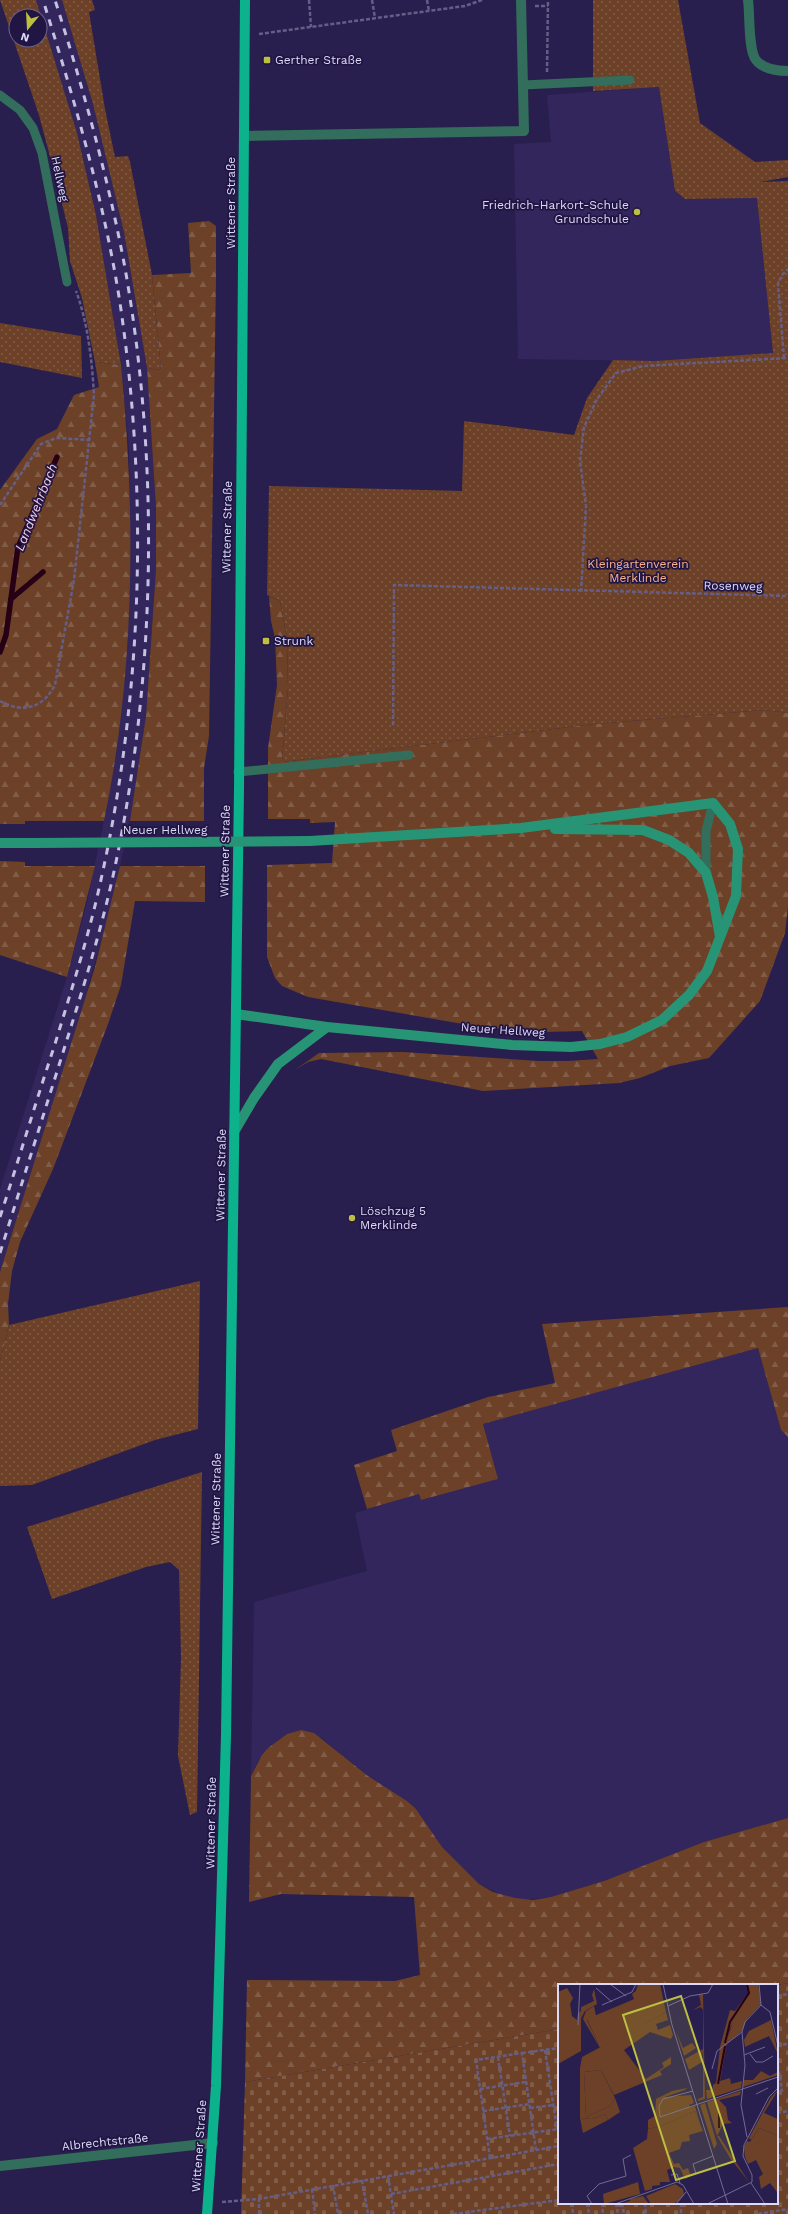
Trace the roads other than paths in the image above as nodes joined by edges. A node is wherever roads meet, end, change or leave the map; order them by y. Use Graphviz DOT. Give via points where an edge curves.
graph roads {
  1 [pos="245,0"];
  2 [pos="521,0"];
  3 [pos="748,0"];
  4 [pos="788,71"];
  5 [pos="630,80"];
  6 [pos="523,85"];
  7 [pos="0,95"];
  8 [pos="244,136"];
  9 [pos="68,282"];
  10 [pos="409,755"];
  11 [pos="238,772"];
  12 [pos="713,803"];
  13 [pos="521,828"];
  14 [pos="0,843"];
  15 [pos="706,873"];
  16 [pos="720,938"];
  17 [pos="236,1014"];
  18 [pos="327,1027"];
  19 [pos="234,1132"];
  20 [pos="213,2143"];
  21 [pos="0,2166"];
  22 [pos="207,2214"];
  1 -- 8 [label="main road, Wittener Straße"];
  2 -- 6 [label="street"];
  3 -- 4 [label="street" via="754,18 752,48 756,60 778,71"];
  5 -- 6 [label="lane"];
  6 -- 8 [label="street" via="524,130"];
  7 -- 9 [label="lane, Hellweg" via="20,110 33,128 42,153"];
  8 -- 11 [label="main road, Wittener Straße"];
  10 -- 11 [label="lane"];
  11 -- 17 [label="main road, Wittener Straße"];
  12 -- 13 [label="main road, Neuer Hellweg"];
  12 -- 15 [label="lane" via="706,831"];
  12 -- 16 [label="main road, Neuer Hellweg" via="730,824 738,849 736,896"];
  13 -- 14 [label="main road, Neuer Hellweg, bridge" via="310,841"];
  13 -- 15 [label="main road, Neuer Hellweg" via="642,830 669,840 689,853"];
  15 -- 16 [label="main road, Neuer Hellweg"];
  16 -- 18 [label="main road, Neuer Hellweg" via="707,971 689,995 662,1020 628,1037 600,1044 572,1047 512,1045"];
  17 -- 18 [label="main road, Neuer Hellweg"];
  17 -- 19 [label="main road, Wittener Straße"];
  18 -- 19 [label="main road" via="278,1064"];
  19 -- 20 [label="main road, Wittener Straße" via="226,1735"];
  20 -- 21 [label="street, Albrechtstraße"];
  20 -- 22 [label="main road, Wittener Straße"];
}
